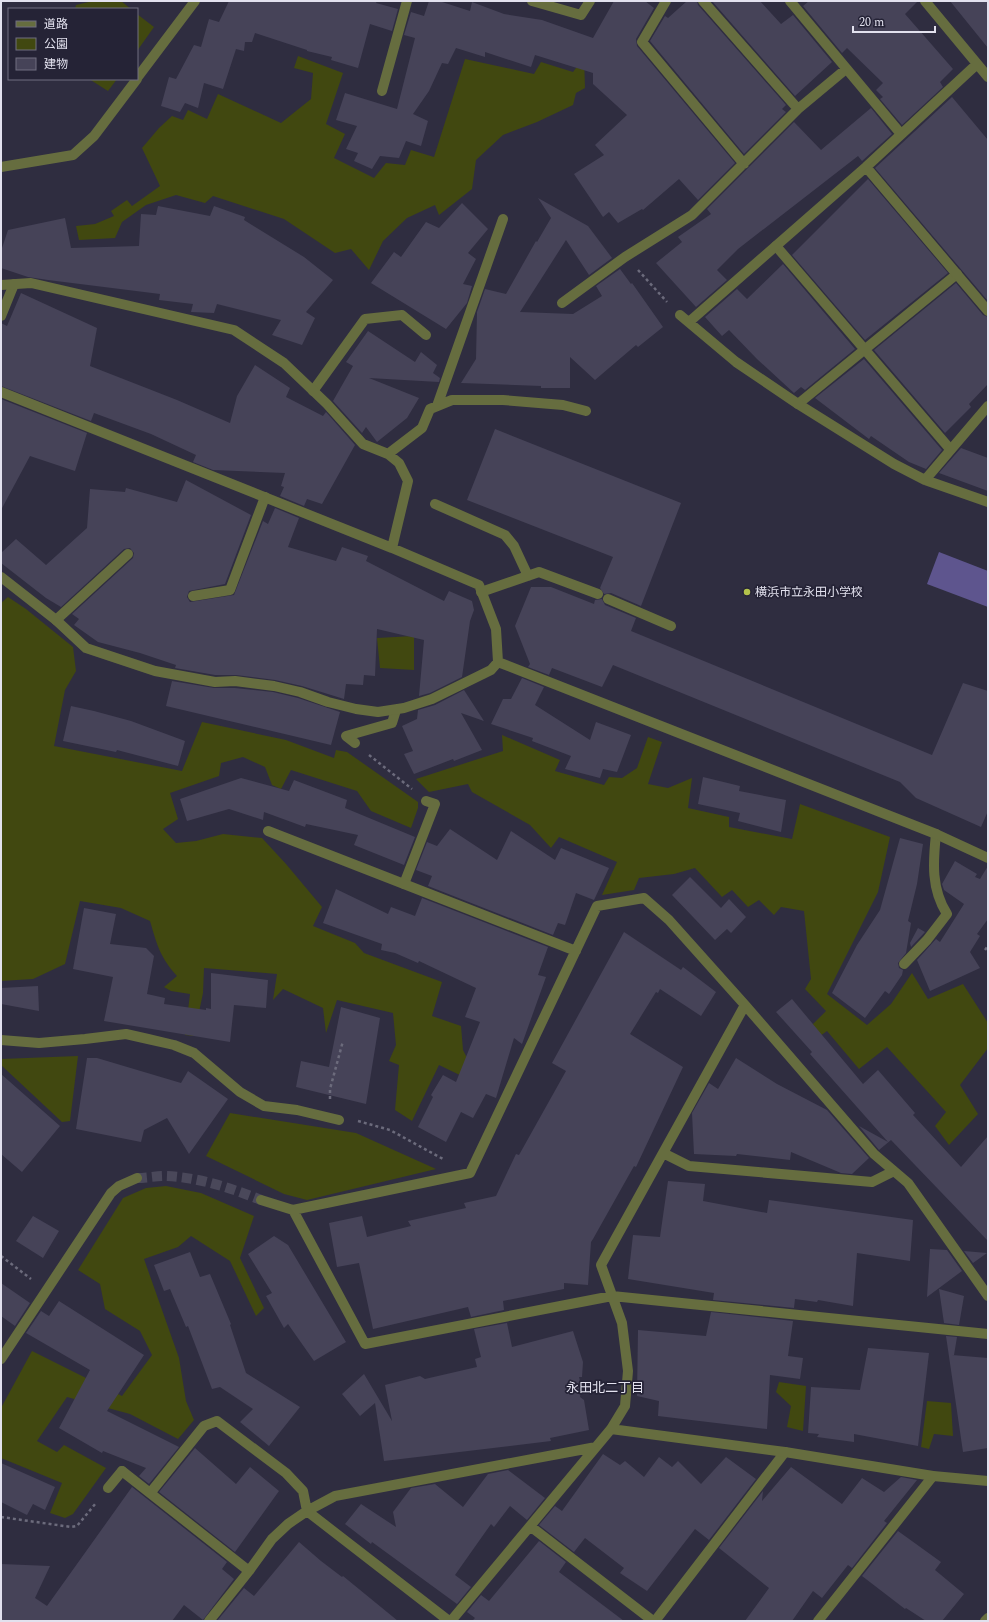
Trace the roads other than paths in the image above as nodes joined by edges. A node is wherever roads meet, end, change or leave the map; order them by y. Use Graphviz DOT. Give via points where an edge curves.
graph roads {
  1 [pos="195,1"];
  2 [pos="407,1"];
  3 [pos="532,1"];
  4 [pos="590,1"];
  5 [pos="666,1"];
  6 [pos="702,1"];
  7 [pos="790,1"];
  8 [pos="925,1"];
  9 [pos="977,64"];
  10 [pos="846,69"];
  11 [pos="988,77"];
  12 [pos="138,78"];
  13 [pos="136,80"];
  14 [pos="382,92"];
  15 [pos="798,109"];
  16 [pos="901,134"];
  17 [pos="744,164"];
  18 [pos="866,166"];
  19 [pos="1,167"];
  20 [pos="503,219"];
  21 [pos="776,246"];
  22 [pos="957,274"];
  23 [pos="14,284"];
  24 [pos="1,285"];
  25 [pos="562,304"];
  26 [pos="988,311"];
  27 [pos="680,315"];
  28 [pos="1,316"];
  29 [pos="689,322"];
  30 [pos="426,335"];
  31 [pos="865,349"];
  32 [pos="313,391"];
  33 [pos="1,392"];
  34 [pos="798,404"];
  35 [pos="437,406"];
  36 [pos="988,406"];
  37 [pos="586,411"];
  38 [pos="950,449"];
  39 [pos="388,454"];
  40 [pos="924,480"];
  41 [pos="265,497"];
  42 [pos="988,502"];
  43 [pos="435,504"];
  44 [pos="392,548"];
  45 [pos="128,554"];
  46 [pos="528,576"];
  47 [pos="1,577"];
  48 [pos="481,592"];
  49 [pos="598,594"];
  50 [pos="193,596"];
  51 [pos="608,599"];
  52 [pos="56,620"];
  53 [pos="671,626"];
  54 [pos="498,662"];
  55 [pos="396,710"];
  56 [pos="355,743"];
  57 [pos="426,801"];
  58 [pos="268,831"];
  59 [pos="936,834"];
  60 [pos="988,858"];
  61 [pos="404,884"];
  62 [pos="576,951"];
  63 [pos="904,964"];
  64 [pos="745,1005"];
  65 [pos="1,1040"];
  66 [pos="339,1120"];
  67 [pos="663,1153"];
  68 [pos="894,1171"];
  69 [pos="137,1178"];
  70 [pos="261,1200"];
  71 [pos="293,1210"];
  72 [pos="612,1296"];
  73 [pos="988,1296"];
  74 [pos="988,1334"];
  75 [pos="1,1359"];
  76 [pos="611,1429"];
  77 [pos="596,1447"];
  78 [pos="785,1452"];
  79 [pos="933,1476"];
  80 [pos="988,1481"];
  81 [pos="108,1488"];
  82 [pos="151,1492"];
  83 [pos="307,1511"];
  84 [pos="530,1526"];
  85 [pos="249,1571"];
  86 [pos="988,1618"];
  87 [pos="209,1621"];
  88 [pos="450,1621"];
  89 [pos="654,1621"];
  90 [pos="818,1621"];
  91 [pos="985,1621"];
  1 -- 12 [label="street"];
  2 -- 14 [label="street"];
  3 -- 4 [label="street" via="581,15"];
  5 -- 17 [label="street" via="642,42"];
  6 -- 15 [label="street"];
  7 -- 10 [label="street"];
  8 -- 9 [label="street"];
  9 -- 11 [label="street"];
  9 -- 16 [label="street"];
  10 -- 15 [label="street"];
  10 -- 16 [label="street"];
  13 -- 19 [label="street" via="94,136 73,155"];
  15 -- 17 [label="street"];
  16 -- 18 [label="street"];
  17 -- 25 [label="street" via="692,215"];
  18 -- 21 [label="street"];
  18 -- 22 [label="street"];
  20 -- 35 [label="street"];
  21 -- 29 [label="street"];
  21 -- 31 [label="street"];
  22 -- 26 [label="street"];
  22 -- 31 [label="street"];
  23 -- 24 [label="street"];
  23 -- 28 [label="street"];
  23 -- 32 [label="street" via="31,283 234,330 284,363"];
  27 -- 29 [label="street"];
  29 -- 34 [label="street" via="736,362"];
  30 -- 32 [label="street" via="402,315 364,319"];
  31 -- 34 [label="street"];
  31 -- 38 [label="street"];
  32 -- 39 [label="street" via="363,444"];
  33 -- 41 [label="street"];
  34 -- 40 [label="street"];
  35 -- 37 [label="street" via="452,400 503,400 563,405"];
  35 -- 39 [label="street" via="430,409 422,428"];
  36 -- 38 [label="street"];
  38 -- 40 [label="street"];
  39 -- 44 [label="street" via="398,463 408,481"];
  40 -- 42 [label="street"];
  41 -- 44 [label="street"];
  41 -- 50 [label="street" via="230,590"];
  43 -- 46 [label="street" via="505,534 514,546"];
  44 -- 48 [label="street" via="479,585"];
  45 -- 52 [label="street"];
  46 -- 48 [label="street"];
  46 -- 49 [label="street" via="539,572"];
  47 -- 52 [label="street"];
  48 -- 54 [label="street" via="496,629"];
  51 -- 53 [label="street"];
  52 -- 55 [label="street" via="86,648 155,671 215,682 235,681 274,686 356,710"];
  54 -- 55 [label="street" via="491,670 432,699"];
  54 -- 59 [label="street"];
  55 -- 56 [label="street" via="392,723 346,736"];
  57 -- 61 [label="street" via="435,804"];
  58 -- 61 [label="street"];
  59 -- 60 [label="street"];
  59 -- 63 [label="street" via="933,858 935,886 947,914"];
  61 -- 62 [label="street"];
  62 -- 64 [label="street" via="597,906 644,898 669,920"];
  62 -- 71 [label="street" via="470,1174"];
  64 -- 67 [label="street"];
  64 -- 68 [label="street" via="874,1154"];
  65 -- 66 [label="street" via="39,1043 126,1034 174,1045 194,1053 240,1092 264,1106 297,1110"];
  67 -- 68 [label="street" via="689,1166 872,1182"];
  67 -- 72 [label="street" via="601,1265"];
  68 -- 73 [label="street" via="908,1183"];
  69 -- 75 [label="street" via="119,1186 111,1193"];
  70 -- 71 [label="street"];
  71 -- 72 [label="street" via="365,1344"];
  72 -- 74 [label="street"];
  72 -- 76 [label="street" via="622,1323 628,1371 625,1406"];
  76 -- 77 [label="street"];
  76 -- 78 [label="street"];
  77 -- 83 [label="street" via="335,1496"];
  77 -- 84 [label="street"];
  78 -- 79 [label="street"];
  78 -- 89 [label="street"];
  79 -- 80 [label="street"];
  79 -- 90 [label="street"];
  81 -- 82 [label="street" via="122,1471"];
  82 -- 83 [label="street" via="204,1426 217,1421 286,1473 302,1490"];
  82 -- 85 [label="street"];
  83 -- 85 [label="street" via="272,1539"];
  83 -- 88 [label="street"];
  84 -- 88 [label="street"];
  84 -- 89 [label="street"];
  85 -- 87 [label="street"];
  86 -- 91 [label="street"];
}
